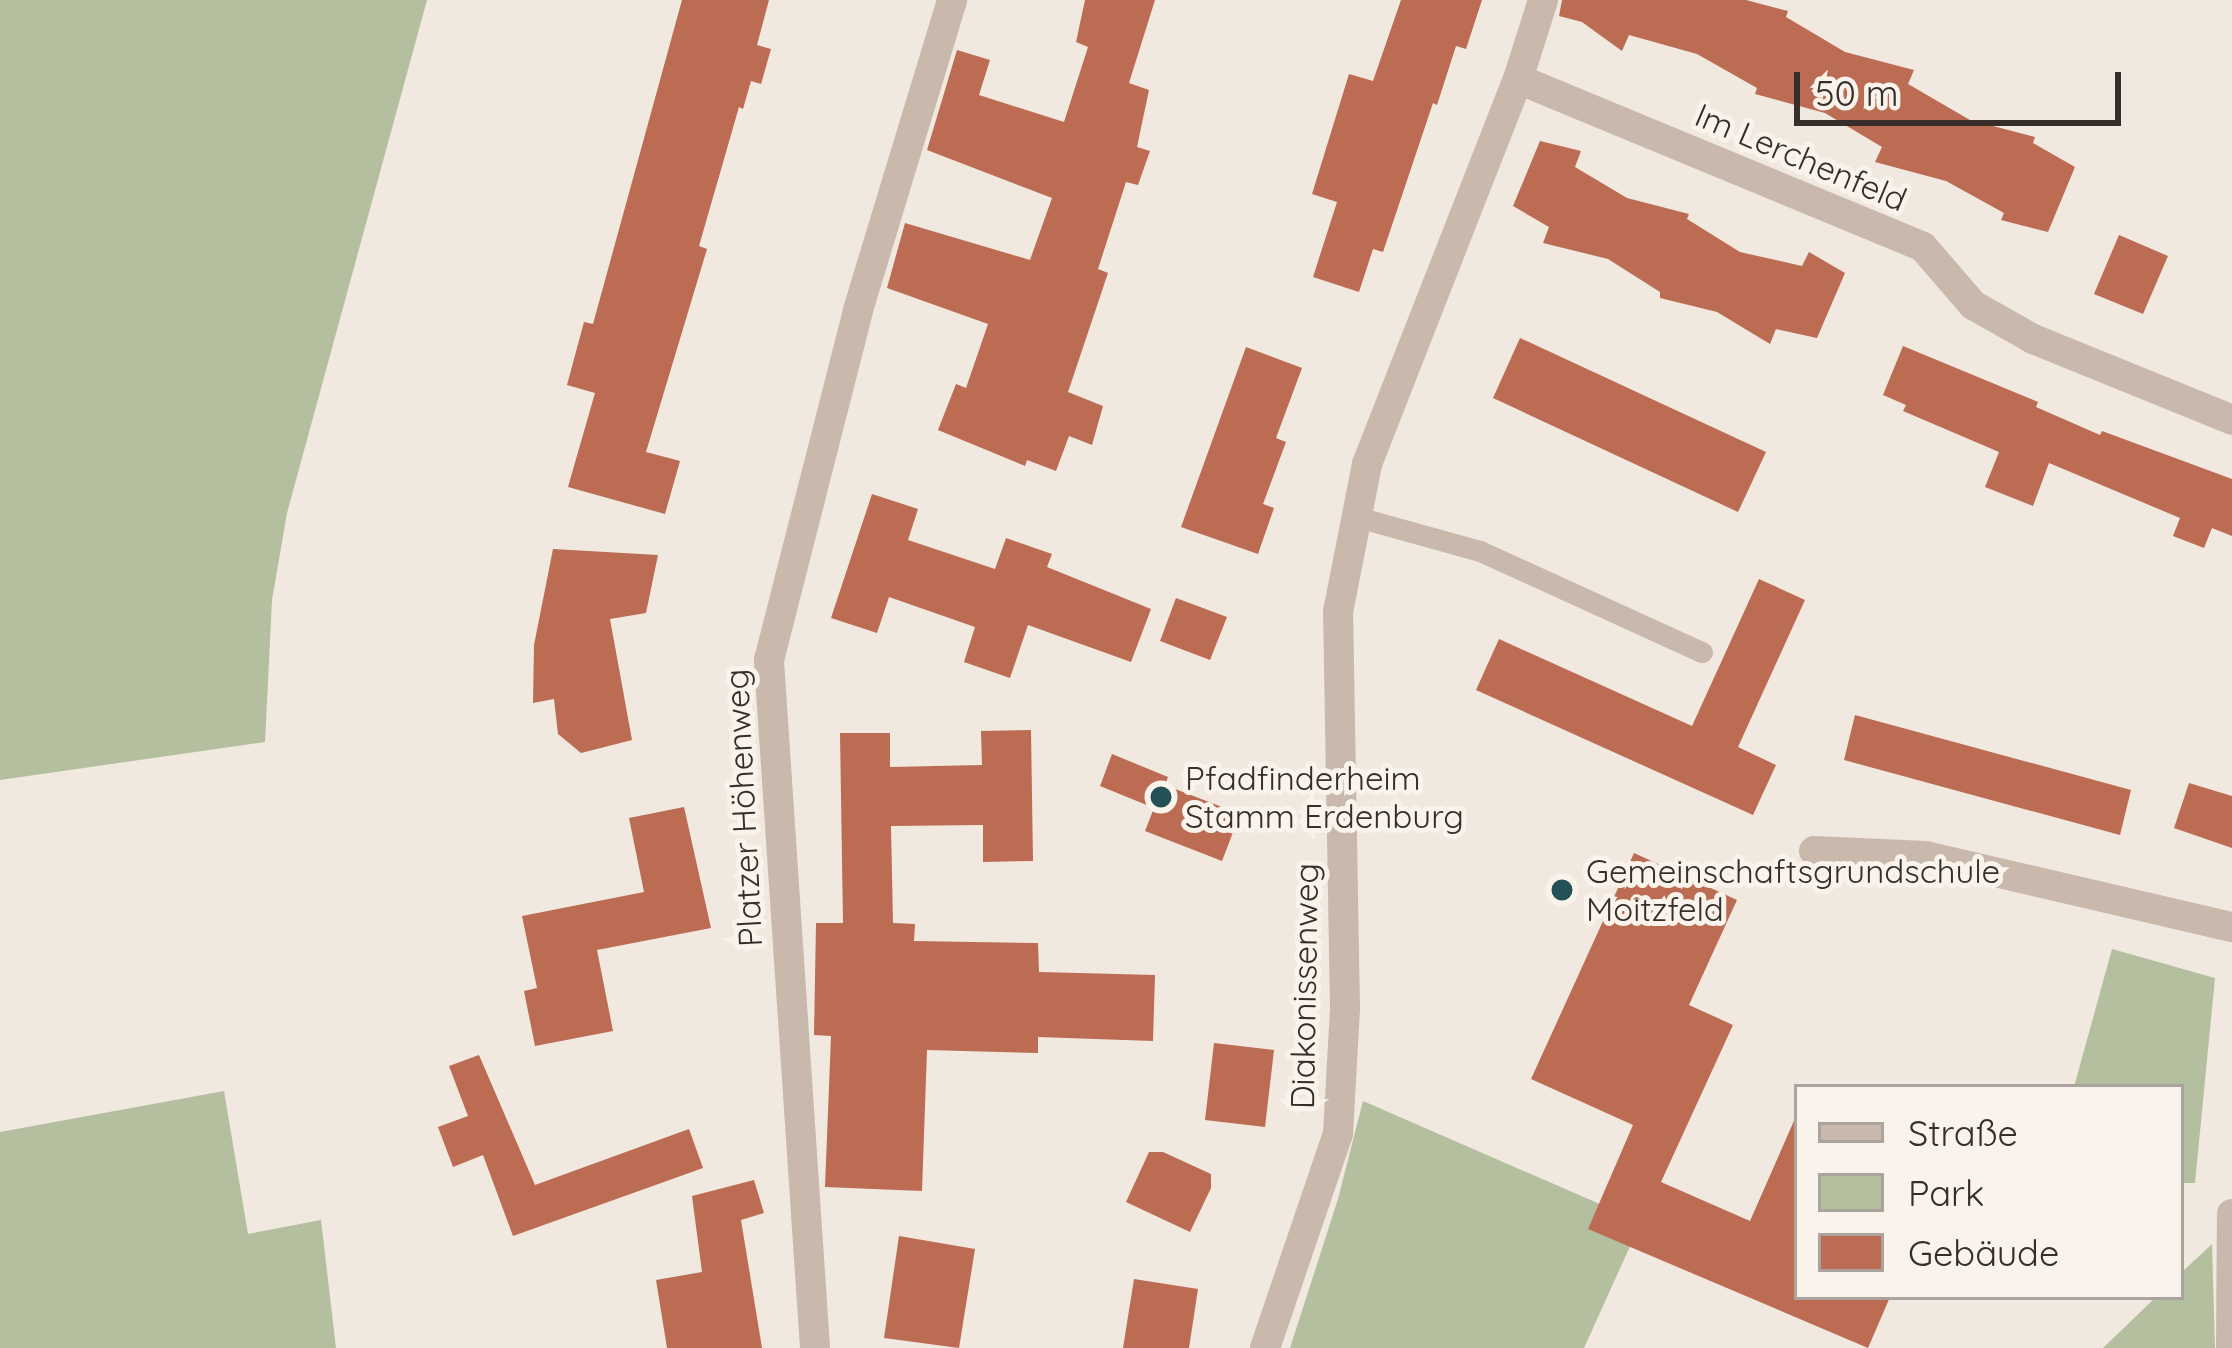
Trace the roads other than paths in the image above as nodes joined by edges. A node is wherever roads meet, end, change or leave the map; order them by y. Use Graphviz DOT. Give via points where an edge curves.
graph roads {
  1 [pos="952,0"];
  2 [pos="1543,0"];
  3 [pos="1518,79"];
  4 [pos="2232,420"];
  5 [pos="1357,518"];
  6 [pos="1702,652"];
  7 [pos="1814,851"];
  8 [pos="2232,927"];
  9 [pos="2232,1214"];
  10 [pos="815,1348"];
  11 [pos="1265,1348"];
  12 [pos="2231,1348"];
  1 -- 10 [label="street, Platzer Höhenweg" via="858,310 769,660"];
  2 -- 3 [label="street, Diakonissenweg"];
  3 -- 4 [label="street, Im Lerchenfeld" via="1923,247 1973,304 2033,339"];
  3 -- 5 [label="street, Diakonissenweg" via="1367,464"];
  5 -- 6 [label="lane" via="1480,551"];
  5 -- 11 [label="street, Diakonissenweg" via="1338,612 1345,1009 1337,1134"];
  7 -- 8 [label="street" via="1926,856"];
  9 -- 12 [label="street"];
}
